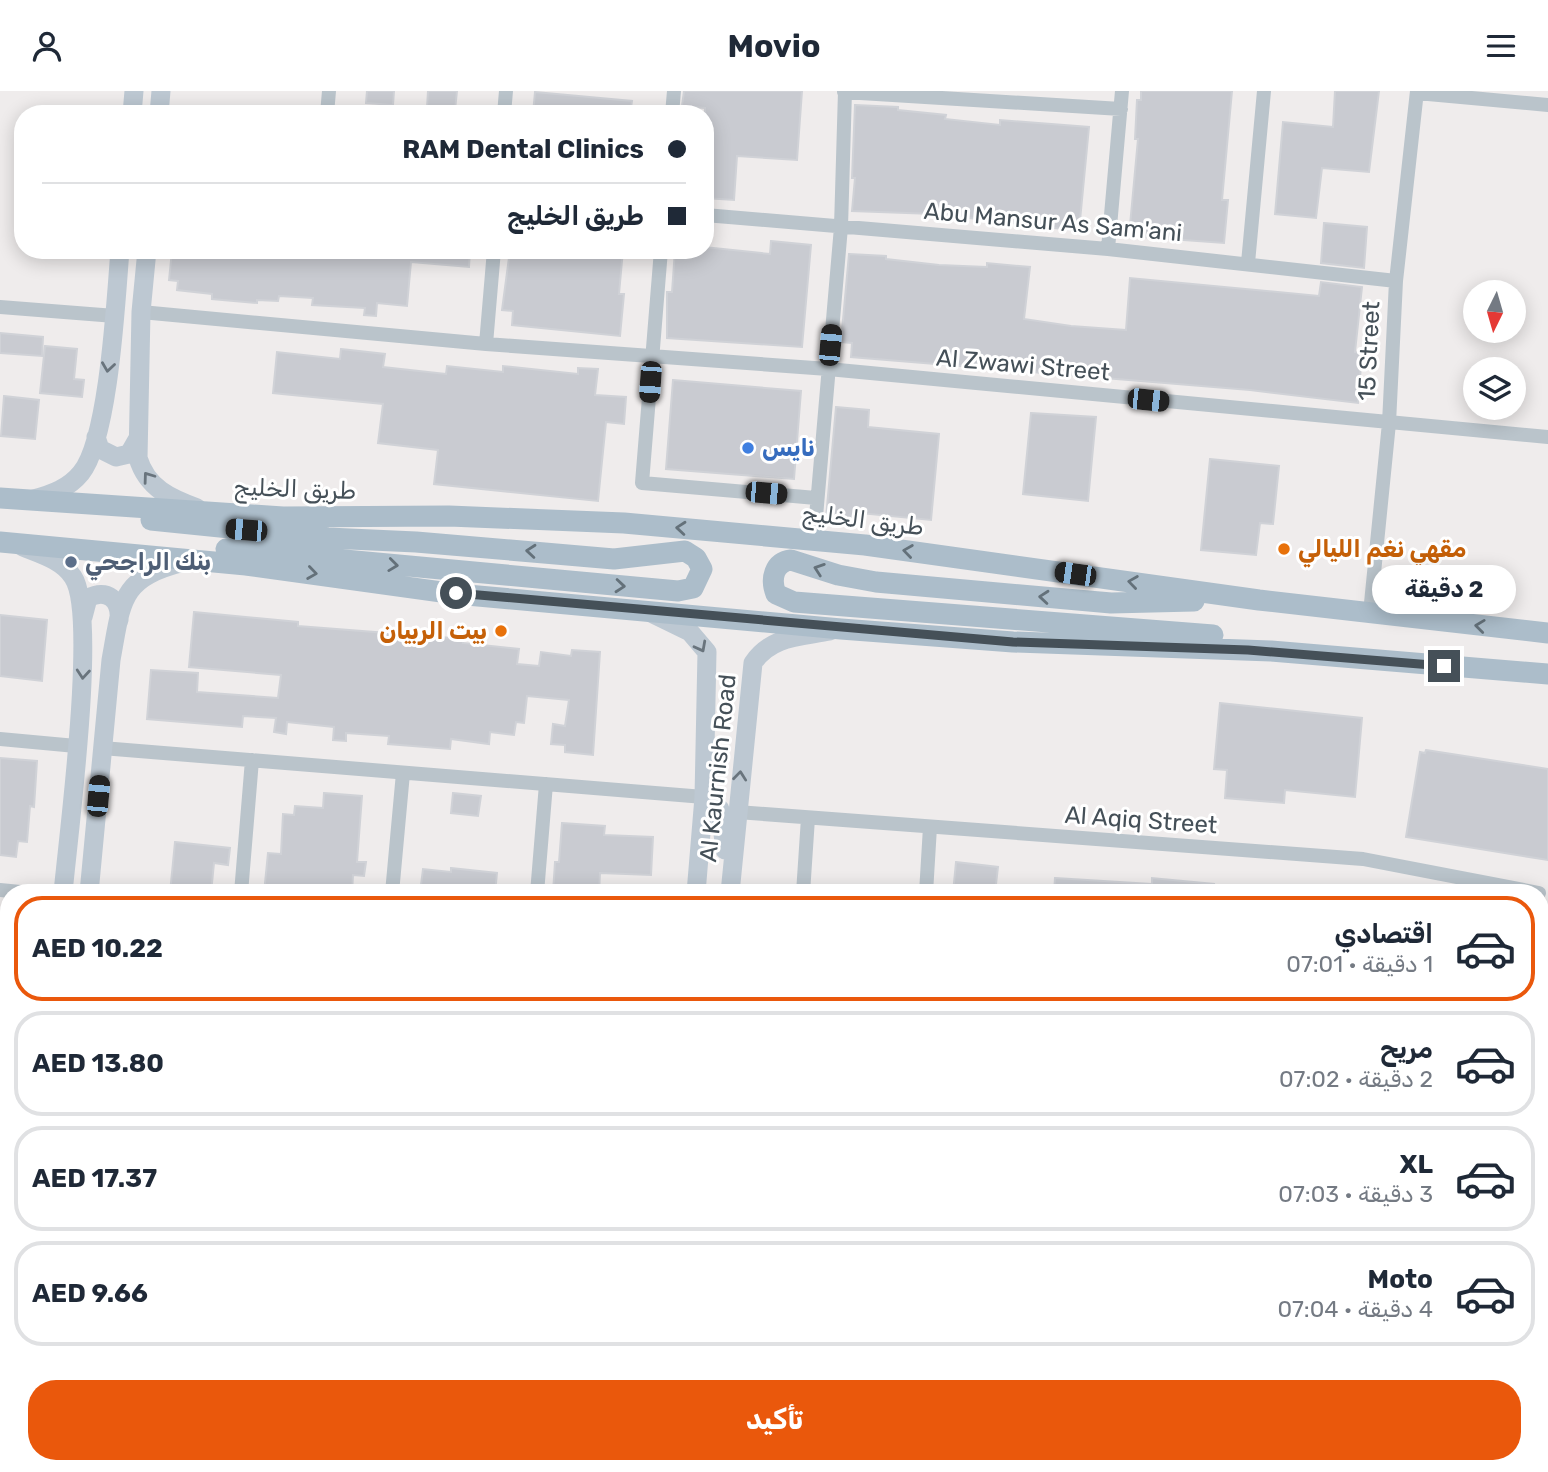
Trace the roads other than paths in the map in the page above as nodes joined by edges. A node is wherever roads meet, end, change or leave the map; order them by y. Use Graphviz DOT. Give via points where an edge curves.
graph roads {
  1 [pos="1122,91"];
  2 [pos="1264,91"];
  3 [pos="845,92"];
  4 [pos="1417,92"];
  5 [pos="1548,105"];
  6 [pos="1121,109"];
  7 [pos="714,216"];
  8 [pos="841,227"];
  9 [pos="1108,249"];
  10 [pos="119,259"];
  11 [pos="146,259"];
  12 [pos="493,259"];
  13 [pos="660,259"];
  14 [pos="1248,263"];
  15 [pos="1396,281"];
  16 [pos="0,307"];
  17 [pos="141,312"];
  18 [pos="115,316"];
  19 [pos="486,344"];
  20 [pos="652,357"];
  21 [pos="828,369"];
  22 [pos="1389,423"];
  23 [pos="96,437"];
  24 [pos="1548,437"];
  25 [pos="137,440"];
  26 [pos="0,498"];
  27 [pos="816,498"];
  28 [pos="29,500"];
  29 [pos="79,503"];
  30 [pos="205,511"];
  31 [pos="814,540"];
  32 [pos="8,543"];
  33 [pos="130,553"];
  34 [pos="195,559"];
  35 [pos="1259,600"];
  36 [pos="646,611"];
  37 [pos="1370,613"];
  38 [pos="83,622"];
  39 [pos="118,625"];
  40 [pos="841,629"];
  41 [pos="1548,633"];
  42 [pos="1337,657"];
  43 [pos="1548,674"];
  44 [pos="0,740"];
  45 [pos="76,746"];
  46 [pos="102,748"];
  47 [pos="252,760"];
  48 [pos="403,773"];
  49 [pos="545,784"];
  50 [pos="704,797"];
  51 [pos="737,812"];
  52 [pos="808,818"];
  53 [pos="930,827"];
  54 [pos="64,884"];
  55 [pos="90,884"];
  56 [pos="243,884"];
  57 [pos="393,884"];
  58 [pos="538,884"];
  59 [pos="697,884"];
  60 [pos="728,884"];
  61 [pos="730,884"];
  62 [pos="804,884"];
  63 [pos="927,884"];
  64 [pos="1492,884"];
  1 -- 6 [label="street"];
  2 -- 14 [label="street"];
  3 -- 6 [label="street"];
  3 -- 8 [label="street"];
  4 -- 5 [label="street"];
  4 -- 15 [label="street, 15 Street"];
  6 -- 9 [label="street"];
  7 -- 8 [label="street, Abu Mansur As Sam'ani"];
  8 -- 9 [label="street, Abu Mansur As Sam'ani"];
  8 -- 21 [label="street"];
  9 -- 14 [label="street, Abu Mansur As Sam'ani"];
  10 -- 18 [label="street"];
  11 -- 17 [label="street"];
  12 -- 19 [label="street"];
  13 -- 20 [label="street"];
  14 -- 15 [label="street, Abu Mansur As Sam'ani"];
  15 -- 22 [label="street, 15 Street"];
  16 -- 18 [label="street"];
  17 -- 19 [label="street, Al Zwawi Street"];
  17 -- 25 [label="street"];
  18 -- 23 [label="street, one-way"];
  19 -- 20 [label="street, Al Zwawi Street"];
  20 -- 21 [label="street, Al Zwawi Street"];
  20 -- 27 [label="street" via="642,483"];
  21 -- 22 [label="street, Al Zwawi Street"];
  21 -- 27 [label="street"];
  22 -- 24 [label="street, Al Zwawi Street"];
  22 -- 37 [label="street, 15 Street"];
  23 -- 25 [label="street" via="100,449 116,457 129,454"];
  23 -- 28 [label="street" via="88,464 75,479"];
  30 -- 25 [label="street, one-way" via="164,494 147,478 138,458"];
  26 -- 28 [label="main road, طريق الخليج"];
  27 -- 31 [label="street"];
  28 -- 29 [label="main road, طريق الخليج"];
  29 -- 30 [label="main road, طريق الخليج"];
  33 -- 29 [label="main road, one-way" via="227,548 678,591 693,588 702,569 685,551 614,559 328,538 163,523"];
  31 -- 30 [label="main road, طريق الخليج, one-way" via="564,519 310,517"];
  35 -- 31 [label="main road, طريق الخليج, one-way"];
  32 -- 33 [label="main road"];
  32 -- 38 [label="street" via="66,568 79,588"];
  33 -- 34 [label="main road"];
  34 -- 36 [label="main road, one-way" via="456,593"];
  34 -- 39 [label="street" via="140,578 127,596"];
  35 -- 37 [label="main road, طريق الخليج"];
  35 -- 42 [label="main road, one-way" via="1111,603 876,582 791,561 776,569 772,583 776,594 794,601 1218,635"];
  36 -- 40 [label="main road"];
  36 -- 50 [label="street, Al Kaurnish Road, one-way" via="690,632 707,652"];
  41 -- 37 [label="main road, طريق الخليج, one-way"];
  38 -- 39 [label="street" via="84,603 103,594 118,604"];
  38 -- 45 [label="street, one-way"];
  39 -- 46 [label="street"];
  40 -- 42 [label="main road"];
  51 -- 40 [label="street, Al Kaurnish Road, one-way" via="753,663 762,650 777,641"];
  42 -- 43 [label="main road"];
  44 -- 45 [label="street"];
  45 -- 54 [label="street"];
  46 -- 47 [label="street"];
  46 -- 55 [label="street"];
  47 -- 48 [label="street"];
  47 -- 56 [label="street"];
  48 -- 49 [label="street"];
  48 -- 57 [label="street"];
  49 -- 50 [label="street"];
  49 -- 58 [label="street"];
  50 -- 59 [label="street, Al Kaurnish Road"];
  50 -- 60 [label="street" via="720,809"];
  51 -- 52 [label="street, Al Aqiq Street"];
  51 -- 61 [label="street, Al Kaurnish Road"];
  52 -- 53 [label="street, Al Aqiq Street"];
  52 -- 62 [label="street"];
  53 -- 63 [label="street"];
  53 -- 64 [label="street, Al Aqiq Street" via="1363,859"];
}
